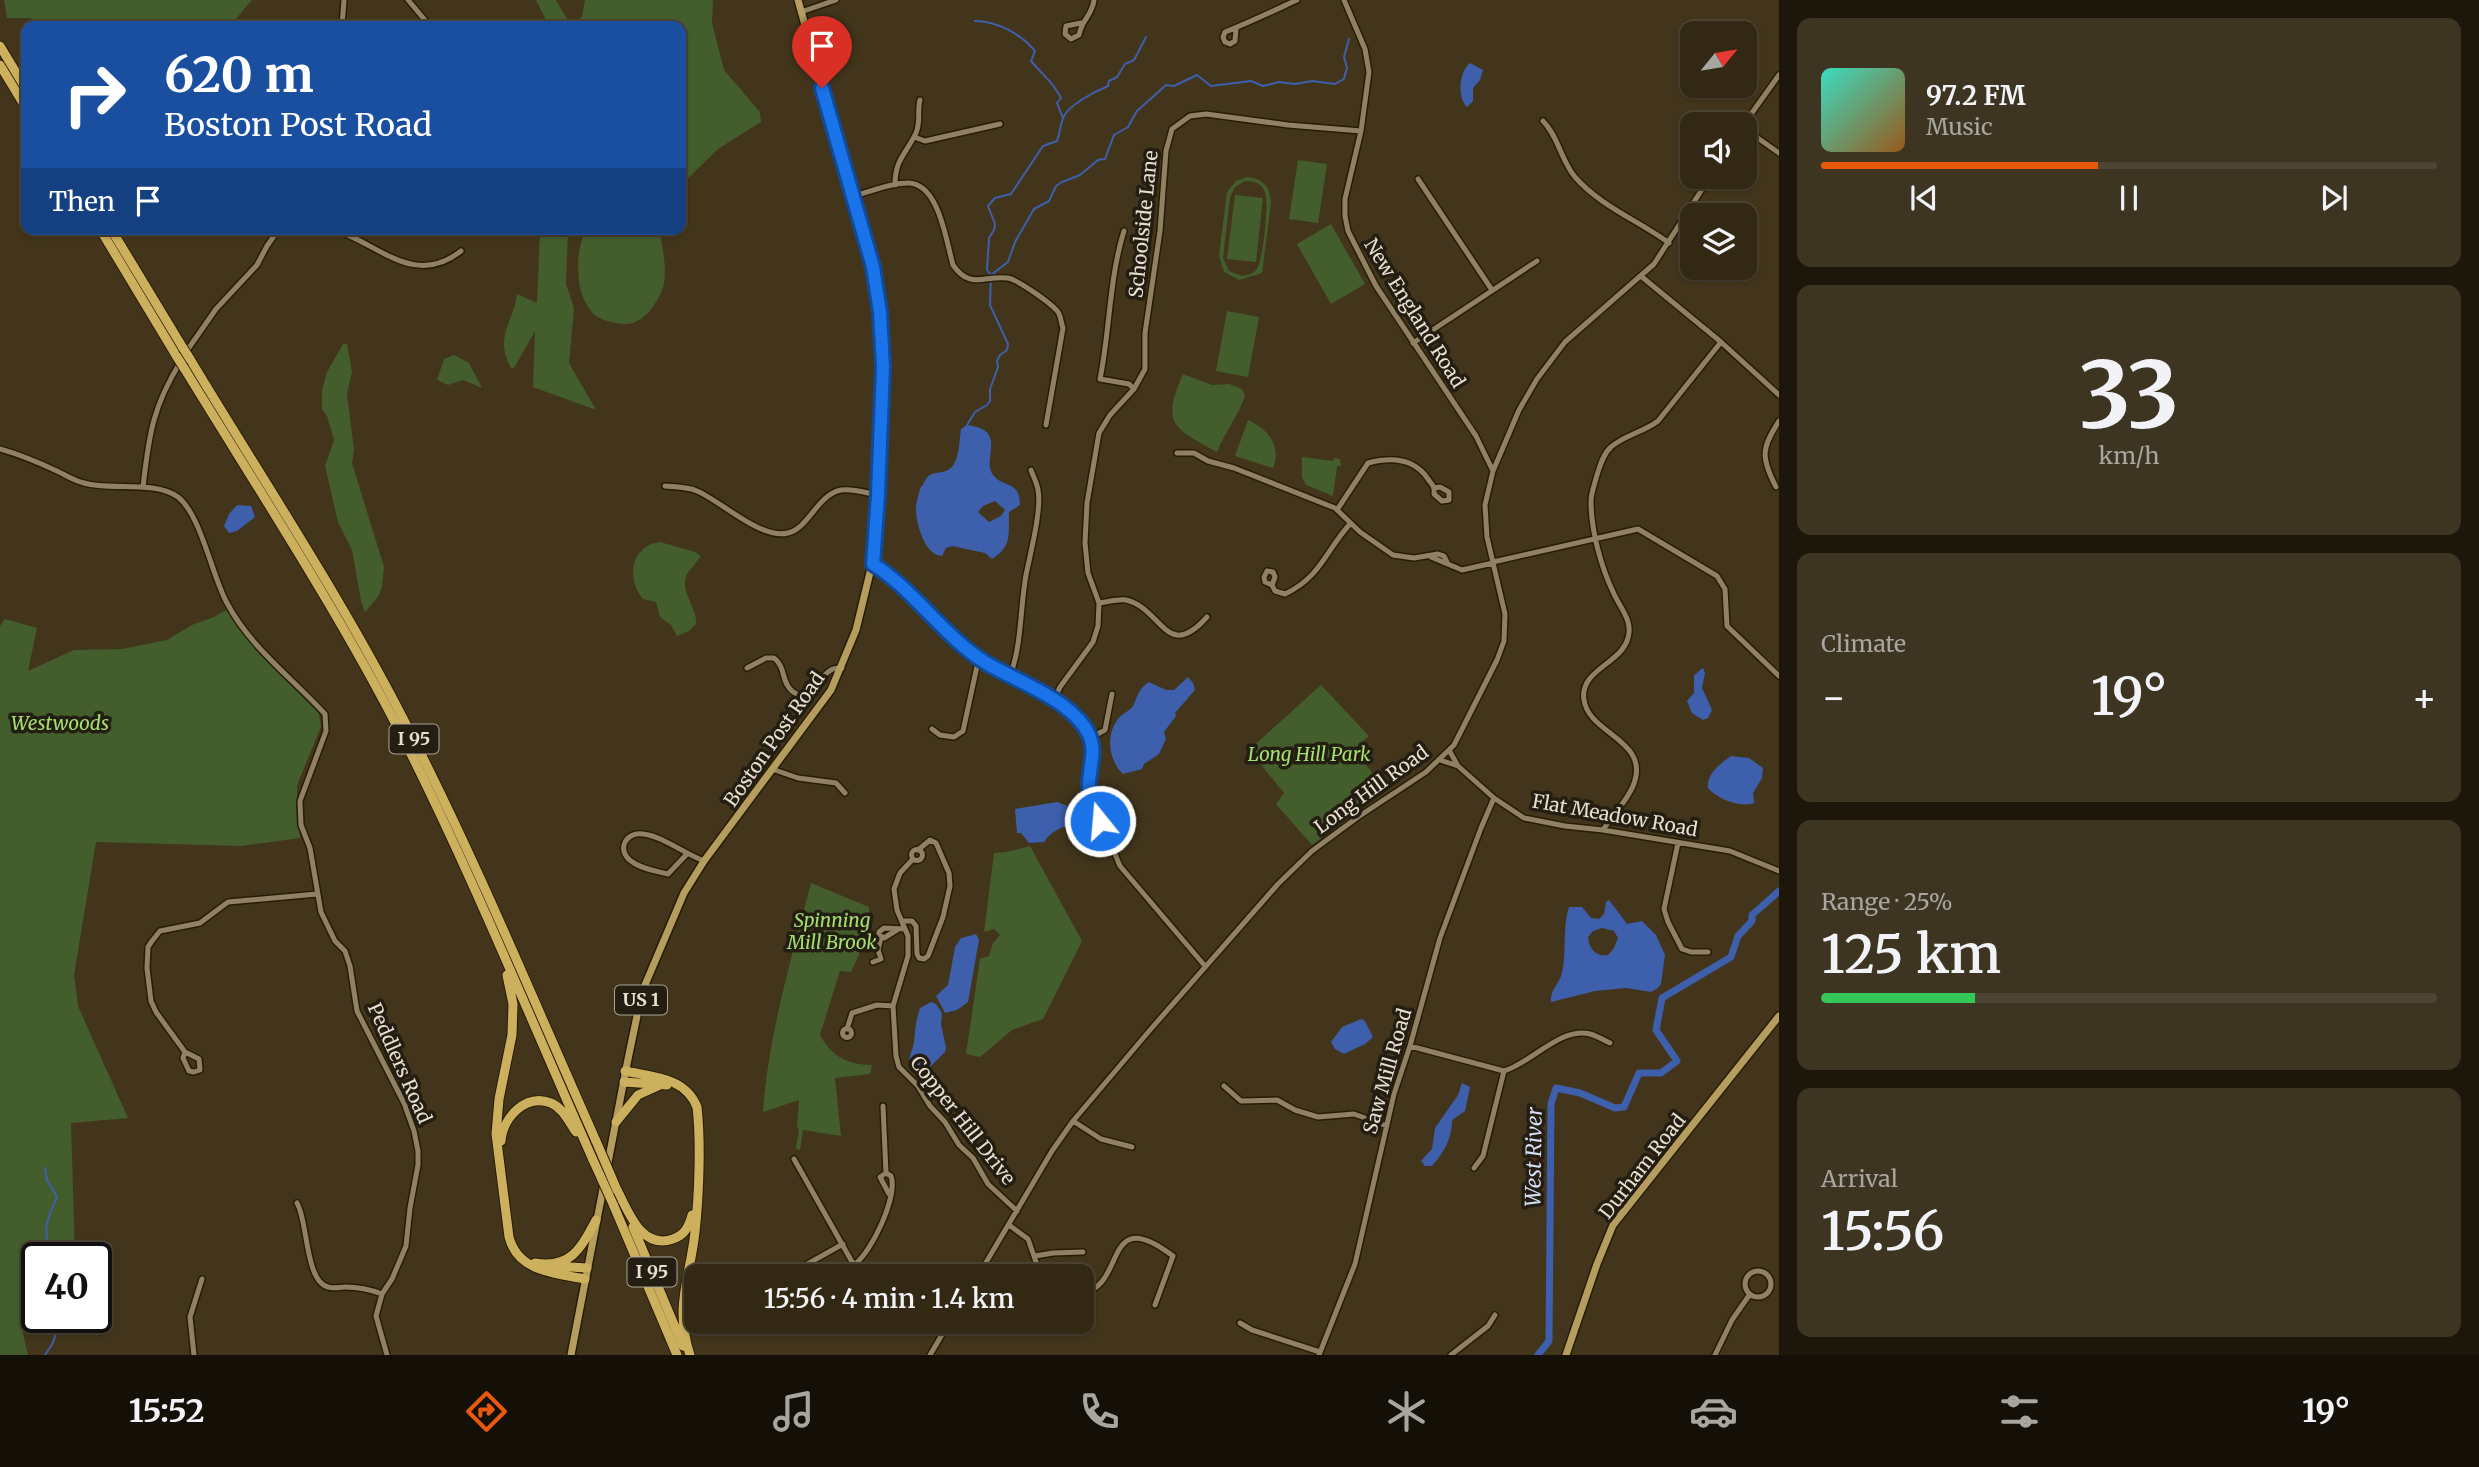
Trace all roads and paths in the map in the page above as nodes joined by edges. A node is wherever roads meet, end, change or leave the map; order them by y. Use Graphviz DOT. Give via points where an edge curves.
graph roads {
  1 [pos="344,0"];
  2 [pos="408,0"];
  3 [pos="798,0"];
  4 [pos="836,0"];
  5 [pos="1094,0"];
  6 [pos="1297,0"];
  7 [pos="1344,0"];
  8 [pos="802,12"];
  9 [pos="342,21"];
  10 [pos="426,21"];
  11 [pos="1081,23"];
  12 [pos="1236,29"];
  13 [pos="0,46"];
  14 [pos="0,65"];
  15 [pos="1779,75"];
  16 [pos="21,81"];
  17 [pos="21,100"];
  18 [pos="920,100"];
  19 [pos="1754,112"];
  20 [pos="1543,121"];
  21 [pos="1000,124"];
  22 [pos="1362,131"];
  23 [pos="914,137"];
  24 [pos="1757,137"];
  25 [pos="1779,153"];
  26 [pos="1418,179"];
  27 [pos="895,185"];
  28 [pos="1703,189"];
  29 [pos="853,196"];
  30 [pos="1124,231"];
  31 [pos="104,235"];
  32 [pos="115,235"];
  33 [pos="275,235"];
  34 [pos="346,235"];
  35 [pos="1669,243"];
  36 [pos="461,251"];
  37 [pos="1537,261"];
  38 [pos="1642,277"];
  39 [pos="1492,290"];
  40 [pos="1721,342"];
  41 [pos="1413,343"];
  42 [pos="1134,389"];
  43 [pos="1779,395"];
  44 [pos="1779,421"];
  45 [pos="1046,425"];
  46 [pos="0,449"];
  47 [pos="1177,453"];
  48 [pos="1031,470"];
  49 [pos="1493,471"];
  50 [pos="143,486"];
  51 [pos="666,486"];
  52 [pos="1776,487"];
  53 [pos="1434,488"];
  54 [pos="878,495"];
  55 [pos="1338,510"];
  56 [pos="1350,524"];
  57 [pos="1595,538"];
  58 [pos="1493,563"];
  59 [pos="873,564"];
  60 [pos="1272,585"];
  61 [pos="1099,603"];
  62 [pos="1207,617"];
  63 [pos="979,657"];
  64 [pos="747,668"];
  65 [pos="842,668"];
  66 [pos="1010,676"];
  67 [pos="1779,676"];
  68 [pos="1112,695"];
  69 [pos="1054,700"];
  70 [pos="932,729"];
  71 [pos="1090,738"];
  72 [pos="1449,750"];
  73 [pos="1440,760"];
  74 [pos="1458,766"];
  75 [pos="772,769"];
  76 [pos="845,793"];
  77 [pos="1494,798"];
  78 [pos="1603,830"];
  79 [pos="1678,843"];
  80 [pos="686,855"];
  81 [pos="704,861"];
  82 [pos="1779,871"];
  83 [pos="317,894"];
  84 [pos="902,921"];
  85 [pos="905,929"];
  86 [pos="1708,952"];
  87 [pos="503,957"];
  88 [pos="873,962"];
  89 [pos="1205,966"];
  90 [pos="893,1006"];
  91 [pos="1779,1016"];
  92 [pos="847,1029"];
  93 [pos="1610,1043"];
  94 [pos="1410,1045"];
  95 [pos="185,1052"];
  96 [pos="625,1071"];
  97 [pos="1504,1071"];
  98 [pos="624,1082"];
  99 [pos="666,1085"];
  100 [pos="1224,1086"];
  101 [pos="883,1106"];
  102 [pos="1073,1121"];
  103 [pos="616,1122"];
  104 [pos="1387,1126"];
  105 [pos="1132,1147"];
  106 [pos="794,1158"];
  107 [pos="593,1160"];
  108 [pos="1474,1168"];
  109 [pos="886,1173"];
  110 [pos="617,1190"];
  111 [pos="889,1194"];
  112 [pos="297,1203"];
  113 [pos="1017,1211"];
  114 [pos="596,1220"];
  115 [pos="1009,1225"];
  116 [pos="842,1244"];
  117 [pos="1083,1252"];
  118 [pos="1035,1256"];
  119 [pos="538,1264"];
  120 [pos="807,1264"];
  121 [pos="853,1264"];
  122 [pos="855,1264"];
  123 [pos="985,1264"];
  124 [pos="1037,1264"];
  125 [pos="587,1268"];
  126 [pos="202,1279"];
  127 [pos="585,1279"];
  128 [pos="1094,1289"];
  129 [pos="382,1294"];
  130 [pos="1750,1294"];
  131 [pos="1155,1305"];
  132 [pos="1495,1315"];
  133 [pos="1240,1322"];
  134 [pos="942,1334"];
  135 [pos="1320,1353"];
  136 [pos="194,1355"];
  137 [pos="387,1355"];
  138 [pos="571,1355"];
  139 [pos="677,1355"];
  140 [pos="688,1355"];
  141 [pos="931,1355"];
  142 [pos="1451,1355"];
  143 [pos="1566,1355"];
  144 [pos="1715,1355"];
  1 -- 9 [label="street"];
  2 -- 10 [label="street"];
  3 -- 8 [label="main road, Boston Post Road / US 1"];
  4 -- 8 [label="street"];
  5 -- 11 [label="street"];
  6 -- 12 [label="street"];
  7 -- 22 [label="street, New England Road" via="1368,63"];
  8 -- 29 [label="main road, Boston Post Road / US 1"];
  13 -- 16 [label="highway"];
  14 -- 17 [label="highway"];
  15 -- 19 [label="street"];
  18 -- 23 [label="street"];
  20 -- 35 [label="street" via="1568,168 1584,187"];
  21 -- 23 [label="street" via="925,141"];
  22 -- 41 [label="street, New England Road" via="1346,191 1346,222 1367,271"];
  22 -- 42 [label="street, Schoolside Lane" via="1206,114 1189,116 1172,129 1145,333 1145,369"];
  23 -- 27 [label="street" via="898,162"];
  24 -- 25 [label="street"];
  26 -- 39 [label="street"];
  27 -- 29 [label="street"];
  27 -- 45 [label="street" via="908,182 934,200 953,265 960,274 980,281 1010,278 1059,313 1063,328"];
  28 -- 35 [label="street, Long Hill Road"];
  29 -- 54 [label="main road, Boston Post Road / US 1" via="875,274 880,312 883,367"];
  30 -- 42 [label="street, Schoolside Lane" via="1100,379"];
  31 -- 87 [label="highway, I 95, bridge" via="383,701"];
  32 -- 110 [label="highway, I 95, bridge" via="353,628 410,731"];
  33 -- 50 [label="street" via="249,276 216,309 171,377 149,432"];
  34 -- 36 [label="street" via="396,261 415,265 442,264"];
  35 -- 38 [label="street, Long Hill Road"];
  37 -- 39 [label="street"];
  38 -- 40 [label="street"];
  38 -- 49 [label="street, Long Hill Road" via="1574,334 1549,362 1523,402"];
  39 -- 41 [label="street"];
  40 -- 43 [label="street"];
  40 -- 57 [label="street" via="1658,421 1605,453 1590,498"];
  41 -- 49 [label="street, New England Road" via="1476,436"];
  42 -- 61 [label="street, Schoolside Lane" via="1099,433 1087,503 1088,573"];
  44 -- 52 [label="street" via="1764,452"];
  46 -- 50 [label="street, Peddlers Road" via="82,483"];
  47 -- 55 [label="street" via="1194,453"];
  48 -- 66 [label="street" via="1039,491"];
  49 -- 58 [label="street, Long Hill Road" via="1485,513"];
  50 -- 83 [label="street, Peddlers Road" via="176,495 185,504 227,603 263,653 325,715 326,731 300,801"];
  51 -- 54 [label="street" via="698,491 750,523 771,532 789,533 831,493 844,489"];
  53 -- 55 [label="street" via="1415,464 1368,463"];
  54 -- 59 [label="main road, Boston Post Road / US 1"];
  55 -- 56 [label="street"];
  56 -- 58 [label="street" via="1393,555 1431,556 1462,570"];
  56 -- 60 [label="street" via="1316,573 1297,589 1285,594"];
  57 -- 58 [label="street"];
  57 -- 67 [label="street" via="1638,528 1717,576 1725,589 1727,626"];
  57 -- 78 [label="street" via="1613,593 1627,617 1629,634 1622,651 1589,679 1584,704 1591,718 1626,744 1636,772 1633,786"];
  58 -- 72 [label="street, Long Hill Road" via="1505,614 1504,641"];
  59 -- 63 [label="street"];
  59 -- 65 [label="main road, Boston Post Road / US 1"];
  61 -- 62 [label="street" via="1126,600 1167,632 1182,636 1194,632"];
  61 -- 69 [label="street, Schoolside Lane" via="1093,642"];
  63 -- 66 [label="street"];
  63 -- 70 [label="street" via="963,731 954,737"];
  64 -- 65 [label="street" via="774,658 787,686 806,695 828,671"];
  65 -- 75 [label="main road, Boston Post Road / US 1"];
  66 -- 69 [label="street"];
  68 -- 71 [label="street" via="1105,730"];
  69 -- 71 [label="street" via="1078,718"];
  71 -- 89 [label="street" via="1091,798 1120,866"];
  72 -- 73 [label="street, Long Hill Road"];
  72 -- 74 [label="street, Flat Meadow Road"];
  73 -- 74 [label="street, Flat Meadow Road"];
  73 -- 89 [label="street, Long Hill Road" via="1312,851"];
  74 -- 77 [label="street, Flat Meadow Road"];
  75 -- 76 [label="street" via="836,783"];
  75 -- 81 [label="main road, Boston Post Road / US 1"];
  77 -- 78 [label="street, Flat Meadow Road" via="1524,818"];
  77 -- 94 [label="street, Saw Mill Road" via="1440,938"];
  78 -- 79 [label="street, Flat Meadow Road"];
  79 -- 82 [label="street, Flat Meadow Road" via="1730,851"];
  79 -- 86 [label="street" via="1665,915 1682,949"];
  80 -- 80 [label="street" via="644,834 632,834 624,844 632,862 668,874"];
  80 -- 81 [label="street"];
  81 -- 96 [label="main road, Boston Post Road / US 1" via="684,893 642,992"];
  83 -- 95 [label="street" via="228,902 200,923 160,931 148,947 151,1001"];
  83 -- 129 [label="street, Peddlers Road" via="327,928 345,951 357,1011 404,1104 418,1151 406,1246"];
  84 -- 84 [label="street, Copper Hill Drive" via="916,926 917,954 924,959 940,925 951,880 936,843 930,841 918,850 921,859 913,859 897,880 894,900"];
  84 -- 85 [label="street, Copper Hill Drive"];
  85 -- 88 [label="street" via="879,932 881,959"];
  85 -- 90 [label="street, Copper Hill Drive" via="908,956"];
  87 -- 107 [label="highway, I 95"];
  87 -- 127 [label="highway" via="513,1004 512,1035 496,1134 511,1248 524,1263"];
  89 -- 102 [label="street, Long Hill Road"];
  90 -- 92 [label="street" via="877,1005 852,1013"];
  90 -- 113 [label="street, Copper Hill Drive" via="899,1067 973,1158 988,1184"];
  91 -- 143 [label="main road, Durham Road" via="1614,1225"];
  93 -- 97 [label="street" via="1588,1033 1568,1034"];
  94 -- 97 [label="street"];
  94 -- 104 [label="street, Saw Mill Road"];
  96 -- 98 [label="main road, Boston Post Road / US 1"];
  96 -- 140 [label="highway" via="678,1083 697,1107 696,1217 683,1295"];
  97 -- 108 [label="street" via="1483,1156"];
  98 -- 99 [label="highway"];
  98 -- 103 [label="main road, Boston Post Road / US 1"];
  99 -- 103 [label="highway" via="638,1094"];
  99 -- 110 [label="highway" via="679,1089 693,1106 689,1225 676,1238 654,1240 643,1235"];
  100 -- 104 [label="street" via="1241,1101 1277,1100 1318,1117 1354,1114"];
  101 -- 109 [label="street"];
  102 -- 105 [label="street" via="1101,1139"];
  102 -- 113 [label="street, Long Hill Road"];
  103 -- 114 [label="main road, Boston Post Road / US 1"];
  104 -- 135 [label="street, Saw Mill Road" via="1354,1264"];
  106 -- 116 [label="street"];
  107 -- 119 [label="highway" via="552,1103 526,1104 507,1120 501,1140 513,1237 520,1254"];
  107 -- 139 [label="highway, I 95, bridge"];
  109 -- 111 [label="street" via="893,1187"];
  109 -- 111 [label="street" via="880,1177"];
  110 -- 140 [label="highway, I 95"];
  111 -- 122 [label="street" via="881,1227"];
  112 -- 129 [label="street" via="319,1280 327,1287"];
  113 -- 115 [label="street, Long Hill Road"];
  114 -- 119 [label="highway" via="581,1249 570,1258 558,1264"];
  114 -- 125 [label="main road, Boston Post Road / US 1"];
  115 -- 118 [label="street" via="1028,1239"];
  115 -- 123 [label="street, Long Hill Road"];
  116 -- 120 [label="street"];
  116 -- 121 [label="street"];
  117 -- 118 [label="street"];
  118 -- 124 [label="street"];
  119 -- 125 [label="highway"];
  125 -- 127 [label="main road, Boston Post Road / US 1"];
  126 -- 136 [label="street" via="190,1317"];
  127 -- 138 [label="main road, Boston Post Road / US 1"];
  128 -- 131 [label="street" via="1102,1283 1122,1244 1145,1239 1172,1256"];
  129 -- 137 [label="street, Peddlers Road" via="376,1316"];
  130 -- 130 [label="street" via="1745,1285 1748,1275 1758,1271 1767,1275 1768,1292 1761,1297"];
  130 -- 144 [label="street"];
  132 -- 142 [label="street"];
  133 -- 135 [label="street"];
  134 -- 141 [label="street"];
}
